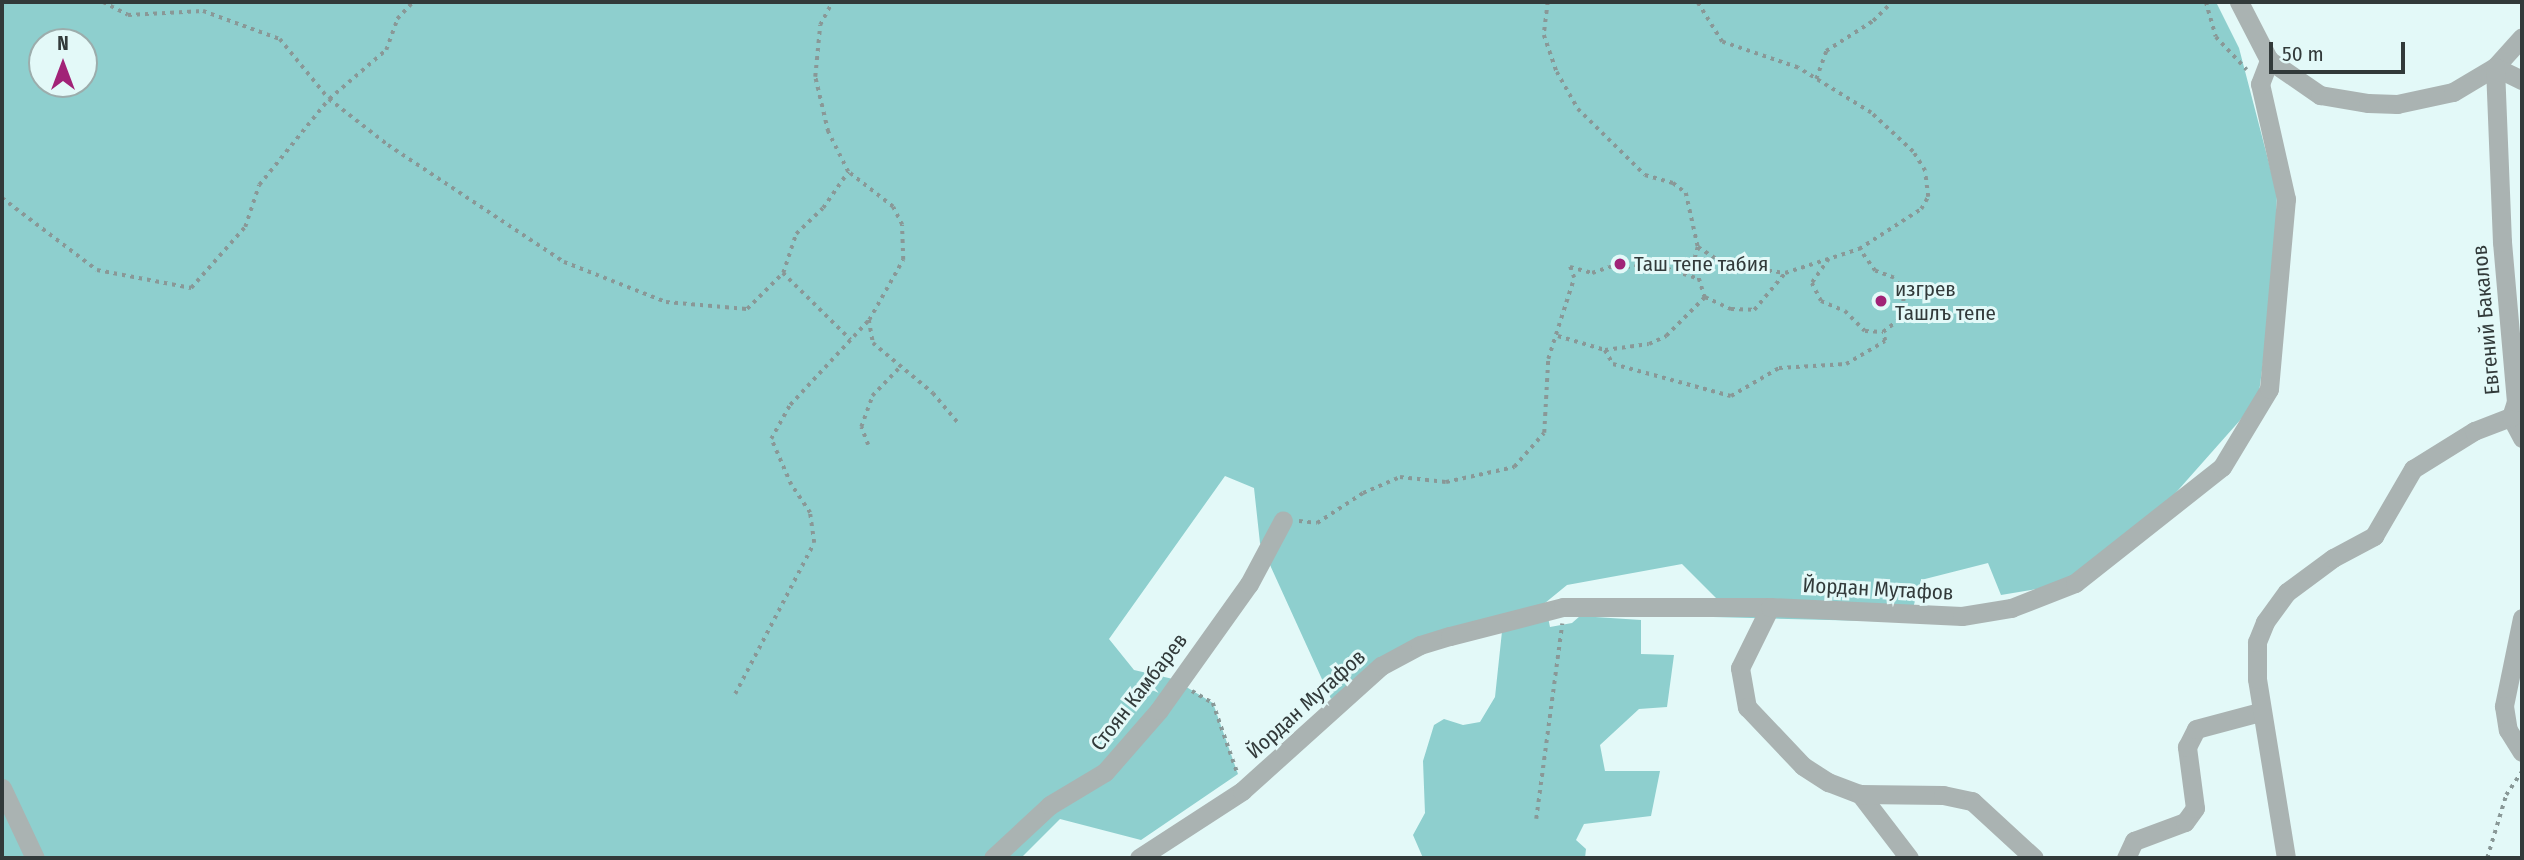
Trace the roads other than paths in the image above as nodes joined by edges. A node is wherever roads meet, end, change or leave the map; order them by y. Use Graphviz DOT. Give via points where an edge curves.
graph roads {
  1 [pos="2239,2"];
  2 [pos="2522,37"];
  3 [pos="2269,60"];
  4 [pos="2495,67"];
  5 [pos="2522,80"];
  6 [pos="2511,417"];
  7 [pos="2522,438"];
  8 [pos="1283,520"];
  9 [pos="1770,607"];
  10 [pos="2522,618"];
  11 [pos="2260,712"];
  12 [pos="2522,752"];
  13 [pos="2,788"];
  14 [pos="1860,794"];
  15 [pos="35,858"];
  16 [pos="993,858"];
  17 [pos="1139,858"];
  18 [pos="1909,858"];
  19 [pos="2034,858"];
  20 [pos="2126,858"];
  21 [pos="2286,858"];
  1 -- 3 [label="street"];
  2 -- 4 [label="street"];
  3 -- 4 [label="street" via="2320,95 2387,104 2433,99 2478,80"];
  3 -- 9 [label="street, Йордан Мутафов" via="2260,84 2286,199 2269,389 2222,467 2076,583 2049,597 1962,616"];
  4 -- 5 [label="street"];
  4 -- 6 [label="street, Евгений Бакалов" via="2502,242 2516,402"];
  6 -- 7 [label="street"];
  6 -- 11 [label="street, Евгений Бакалов" via="2474,431 2413,468 2374,536 2333,558 2287,592 2257,642"];
  8 -- 16 [label="street, Стоян Камбарев" via="1249,584 1105,772 1050,805"];
  9 -- 14 [label="street" via="1740,668 1747,707 1803,765 1828,782"];
  9 -- 17 [label="street, Йордан Мутафов" via="1563,607 1420,645 1381,666 1249,786"];
  10 -- 12 [label="street" via="2504,719"];
  11 -- 20 [label="street" via="2196,729 2187,747 2195,807 2185,822 2134,841"];
  11 -- 21 [label="street, Евгений Бакалов"];
  13 -- 15 [label="street"];
  14 -- 18 [label="street"];
  14 -- 19 [label="street" via="1943,795 1972,801"];
}
